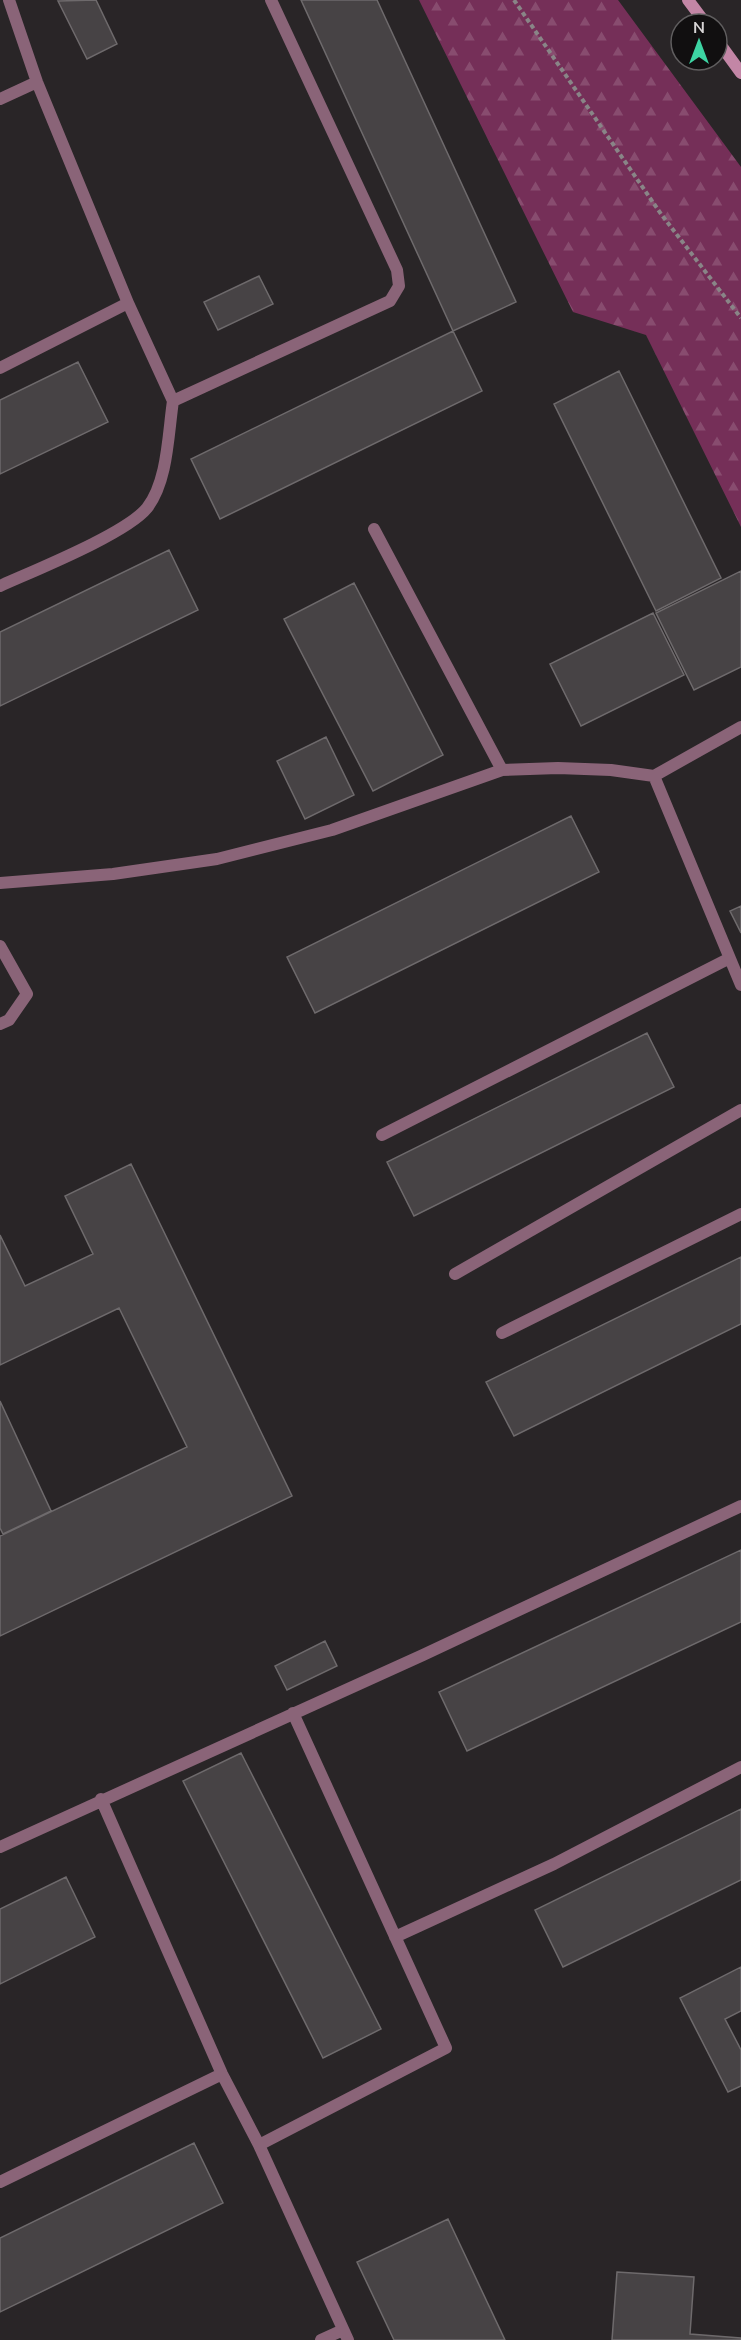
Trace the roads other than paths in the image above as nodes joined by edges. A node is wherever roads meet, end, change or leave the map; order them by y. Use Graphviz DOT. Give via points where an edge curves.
graph roads {
  1 [pos="9,0"];
  2 [pos="271,0"];
  3 [pos="729,56"];
  4 [pos="741,73"];
  5 [pos="37,82"];
  6 [pos="0,99"];
  7 [pos="128,303"];
  8 [pos="0,368"];
  9 [pos="173,401"];
  10 [pos="374,529"];
  11 [pos="0,586"];
  12 [pos="741,728"];
  13 [pos="502,770"];
  14 [pos="654,776"];
  15 [pos="0,884"];
  16 [pos="0,946"];
  17 [pos="728,960"];
  18 [pos="741,985"];
  19 [pos="0,1024"];
  20 [pos="741,1110"];
  21 [pos="382,1135"];
  22 [pos="741,1214"];
  23 [pos="455,1274"];
  24 [pos="502,1333"];
  25 [pos="741,1506"];
  26 [pos="293,1713"];
  27 [pos="741,1767"];
  28 [pos="101,1799"];
  29 [pos="0,1847"];
  30 [pos="395,1936"];
  31 [pos="222,2074"];
  32 [pos="259,2145"];
  33 [pos="0,2182"];
  34 [pos="345,2335"];
  35 [pos="321,2340"];
  1 -- 5 [label="lane"];
  2 -- 9 [label="lane" via="397,270 399,286 390,301"];
  3 -- 4 [label="main road"];
  5 -- 6 [label="lane"];
  5 -- 7 [label="lane"];
  7 -- 8 [label="lane"];
  7 -- 9 [label="lane"];
  9 -- 11 [label="lane" via="161,479 147,508 118,530"];
  10 -- 13 [label="lane"];
  12 -- 14 [label="lane"];
  13 -- 14 [label="lane" via="611,770"];
  13 -- 15 [label="lane" via="332,830 217,859"];
  14 -- 17 [label="lane"];
  16 -- 19 [label="lane" via="27,994 9,1020"];
  17 -- 18 [label="lane"];
  17 -- 21 [label="lane"];
  20 -- 23 [label="lane"];
  22 -- 24 [label="lane"];
  25 -- 26 [label="lane"];
  26 -- 28 [label="lane"];
  26 -- 30 [label="lane"];
  27 -- 30 [label="lane" via="554,1864"];
  28 -- 29 [label="lane"];
  28 -- 31 [label="lane"];
  30 -- 32 [label="lane" via="446,2048"];
  31 -- 32 [label="lane"];
  31 -- 33 [label="lane"];
  32 -- 34 [label="lane"];
  34 -- 35 [label="lane"];
}
